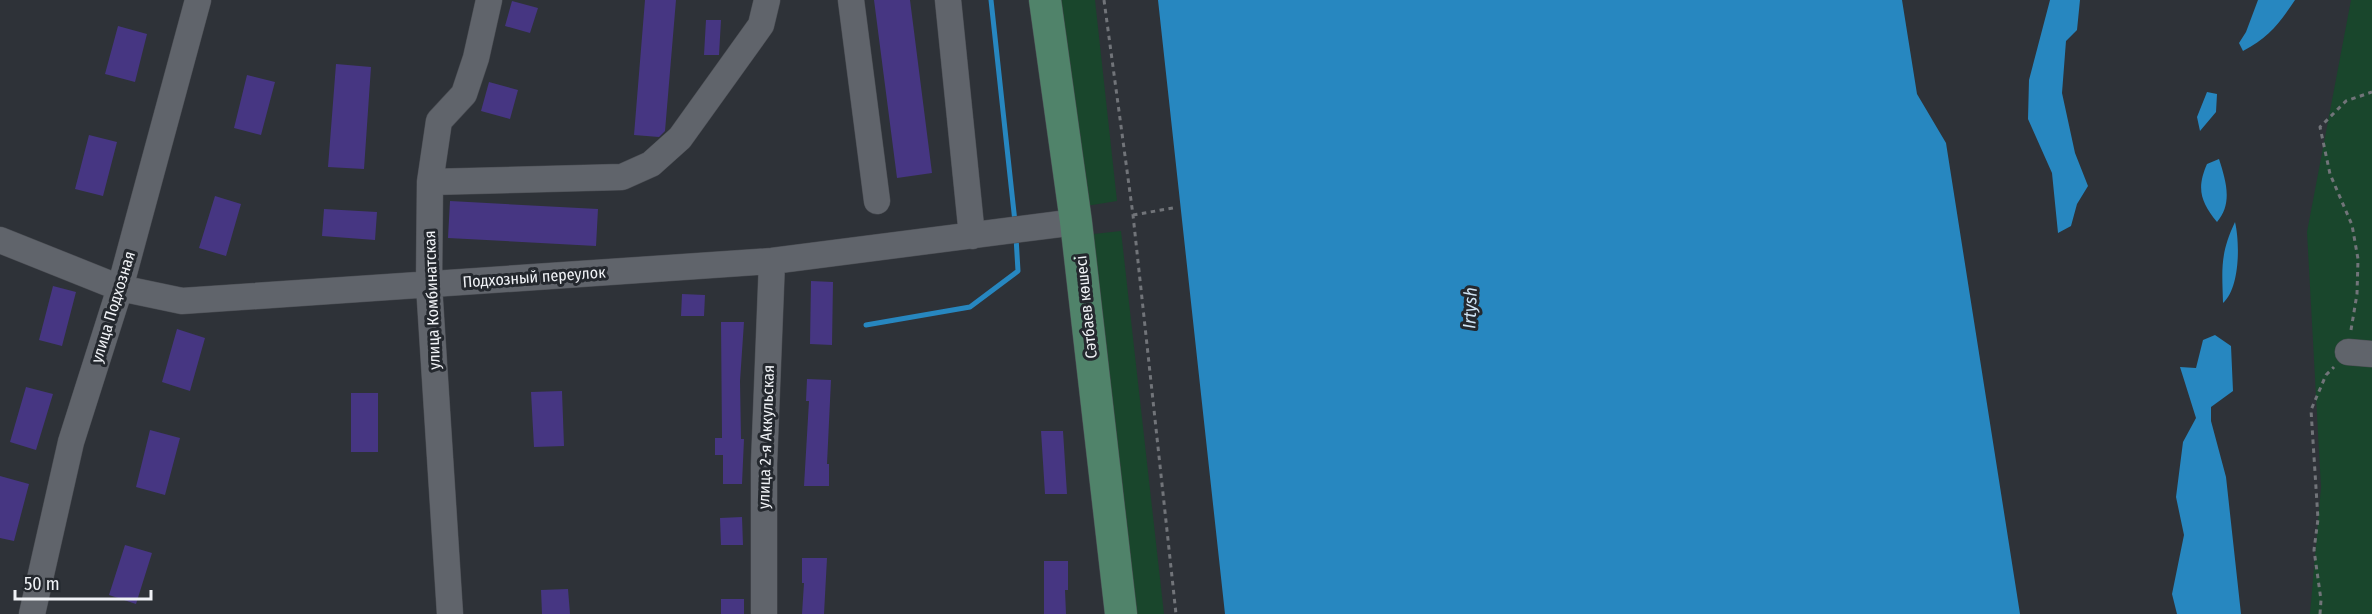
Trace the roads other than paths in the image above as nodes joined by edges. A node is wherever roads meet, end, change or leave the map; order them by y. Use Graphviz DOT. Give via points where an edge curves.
graph roads {
  1 [pos="198,0"];
  2 [pos="489,0"];
  3 [pos="767,0"];
  4 [pos="851,0"];
  5 [pos="948,0"];
  6 [pos="1045,0"];
  7 [pos="430,182"];
  8 [pos="877,201"];
  9 [pos="1076,222"];
  10 [pos="972,236"];
  11 [pos="0,240"];
  12 [pos="772,261"];
  13 [pos="429,285"];
  14 [pos="120,288"];
  15 [pos="32,614"];
  16 [pos="450,614"];
  17 [pos="764,614"];
  18 [pos="1120,614"];
  1 -- 14 [label="street, улица Подхозная"];
  2 -- 7 [label="street, улица Комбинатская" via="464,94 439,121"];
  3 -- 7 [label="street" via="761,25 680,138 651,164 622,177"];
  4 -- 8 [label="street"];
  5 -- 10 [label="street"];
  6 -- 9 [label="main road, Сәтбаев көшесі"];
  7 -- 13 [label="street, улица Комбинатская"];
  9 -- 10 [label="street, Подхозный переулок"];
  9 -- 18 [label="main road, Сәтбаев көшесі"];
  10 -- 12 [label="street, Подхозный переулок"];
  11 -- 14 [label="street, Подхозный переулок"];
  12 -- 13 [label="street, Подхозный переулок"];
  12 -- 17 [label="street, улица 2-я Аккульская" via="764,464"];
  13 -- 14 [label="street, Подхозный переулок" via="182,301"];
  13 -- 16 [label="street, улица Комбинатская"];
  14 -- 15 [label="street, улица Подхозная" via="71,442"];
}
